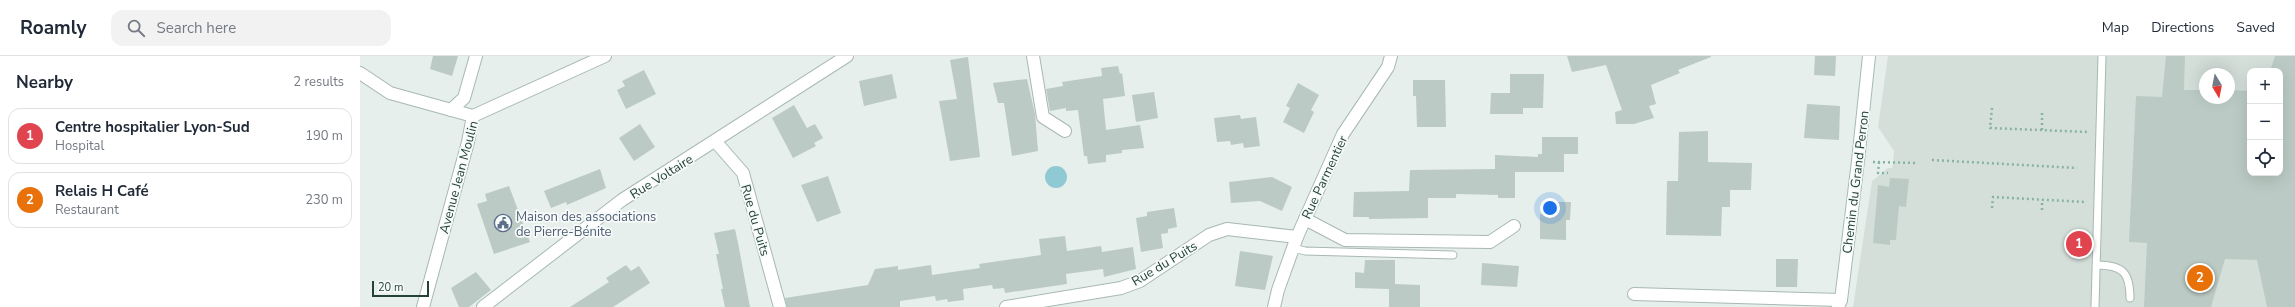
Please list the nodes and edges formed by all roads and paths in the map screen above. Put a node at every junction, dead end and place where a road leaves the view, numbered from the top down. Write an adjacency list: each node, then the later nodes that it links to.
1 (476, 56): 10 (street)
2 (605, 56): 12 (street, Avenue Jean Moulin)
3 (847, 56): 16 (street, Rue Voltaire)
4 (1033, 56): 14 (street)
5 (1391, 56): 25 (street, Rue Parmentier)
6 (1869, 56): 32 (street, Chemin du Grand Perron)
7 (2102, 56): 15 (lane)
8 (360, 73): 10 (street)
9 (1992, 108): 13 (path)
10 (451, 110): 12 (street)
11 (2042, 110): 13 (path)
12 (473, 116): 33 (street, Avenue Jean Moulin)
13 (2042, 130): 15 (path)
14 (1065, 131)
15 (2101, 133): 22 (lane)
16 (715, 141): 34 (street, Rue Voltaire); 35 (street, Rue du Puits)
17 (1932, 160): 19 (path)
18 (1917, 163): 20 (path)
19 (2077, 168)
20 (1888, 173)
21 (2042, 200): 22 (path); 23 (path); 24 (path)
22 (2099, 202): 29 (lane)
23 (1992, 208)
24 (2042, 210)
25 (1305, 219): 26 (street); 27 (street, Rue Parmentier)
26 (1514, 226)
27 (1295, 243): 28 (lane); 36 (street, Rue du Puits); 37 (street, Rue Parmentier)
28 (1453, 255)
29 (2097, 265): 31 (lane); 38 (lane)
30 (1634, 294): 32 (street)
31 (2130, 298)
32 (1839, 303)
33 (423, 307)
34 (483, 307)
35 (780, 307)
36 (1006, 307)
37 (1274, 307)
38 (2095, 307)

